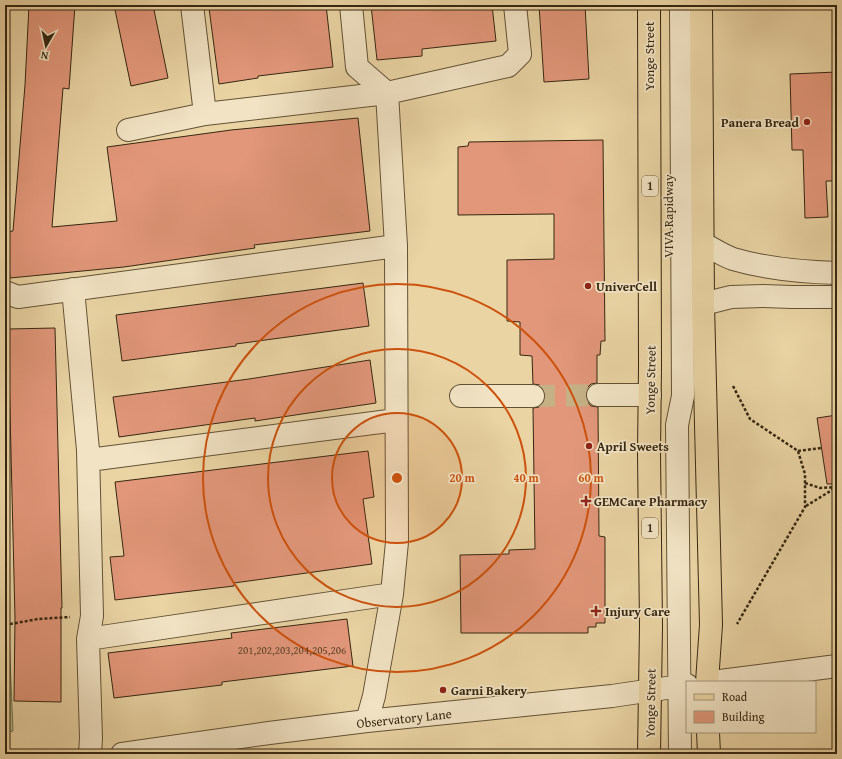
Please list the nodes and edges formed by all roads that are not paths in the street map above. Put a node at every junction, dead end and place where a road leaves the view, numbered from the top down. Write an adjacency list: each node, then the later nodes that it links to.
1 (192, 5): 9 (street)
2 (351, 5): 8 (street)
3 (515, 5): 8 (street)
4 (649, 5): 19 (main road, Yonge Street / 1)
5 (666, 5): 23 (street, VIVA Rapidway)
6 (681, 5): 23 (street, VIVA Rapidway)
7 (701, 5): 11 (main road)
8 (386, 93): 9 (street); 12 (street)
9 (205, 114): 10 (street)
10 (128, 130)
11 (702, 243): 13 (street); 17 (main road)
12 (396, 246): 14 (street); 22 (street)
13 (837, 273)
14 (73, 289): 15 (street); 24 (street)
15 (5, 292)
16 (837, 297): 17 (street)
17 (703, 304): 28 (main road)
18 (598, 395): 19 (street)
19 (650, 395): 31 (main road, Yonge Street / 1)
20 (461, 396): 21 (street)
21 (533, 396)
22 (396, 420): 24 (street); 25 (street)
23 (677, 425): 30 (street, VIVA Rapidway)
24 (89, 460): 26 (street)
25 (392, 594): 26 (street); 32 (street)
26 (88, 639): 34 (street)
27 (837, 666): 29 (street)
28 (707, 681)
29 (720, 681)
30 (683, 686): 31 (street, Observatory Lane); 37 (street, VIVA Rapidway)
31 (650, 691): 32 (street, Observatory Lane); 36 (main road, Yonge Street / 1)
32 (367, 721): 35 (street, Observatory Lane)
33 (708, 733): 38 (main road)
34 (90, 754)
35 (122, 754)
36 (649, 754)
37 (680, 754)
38 (709, 754)

